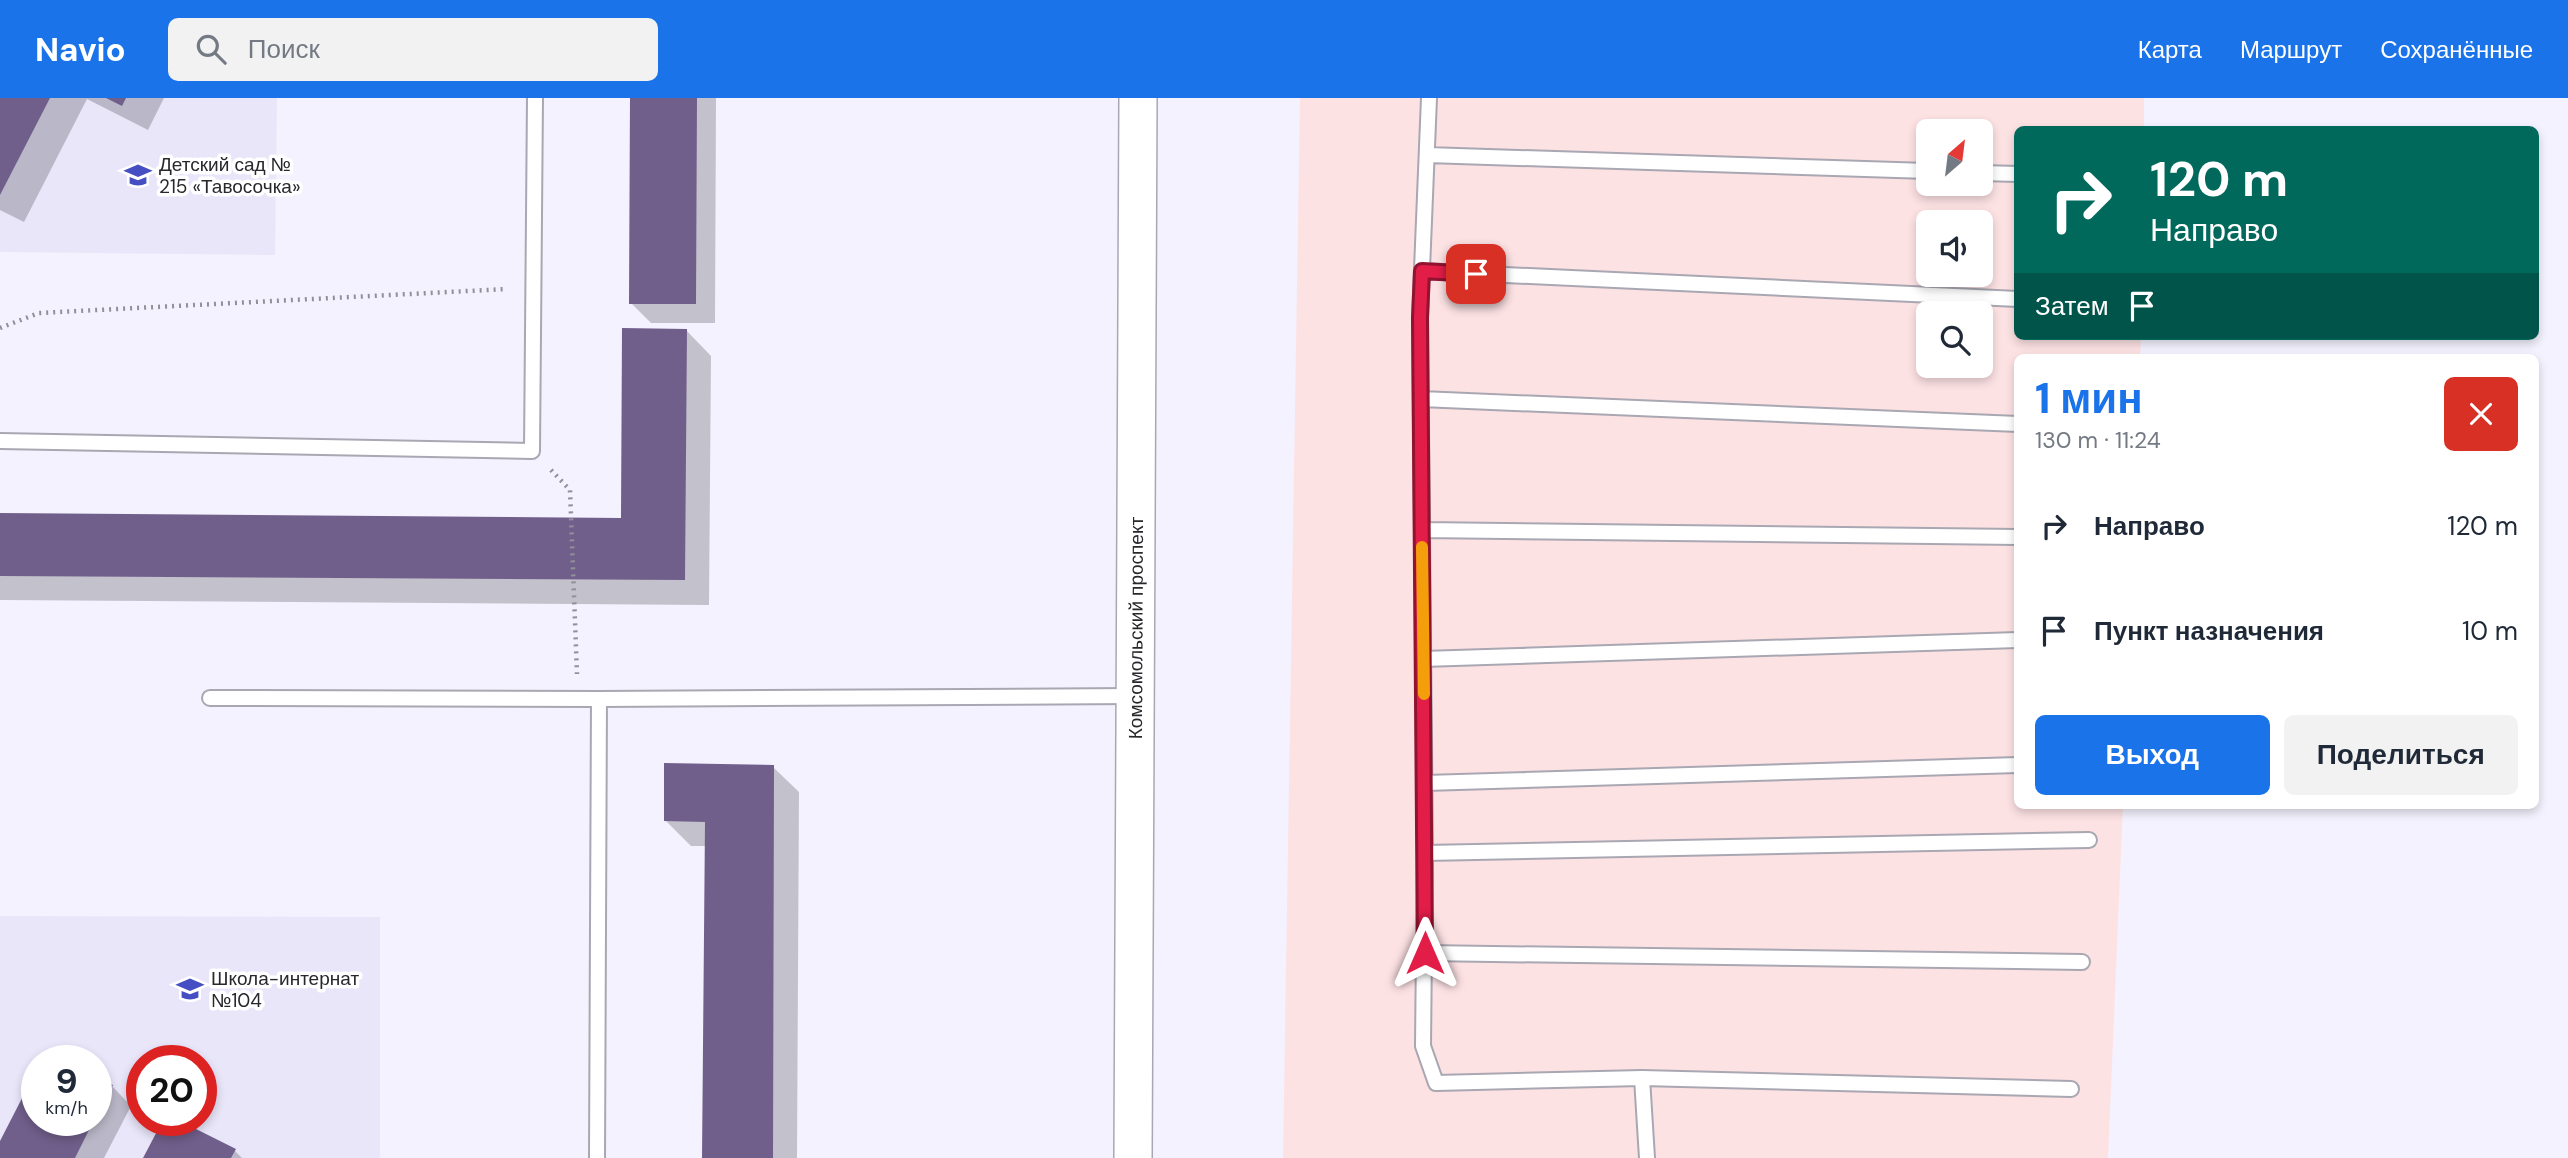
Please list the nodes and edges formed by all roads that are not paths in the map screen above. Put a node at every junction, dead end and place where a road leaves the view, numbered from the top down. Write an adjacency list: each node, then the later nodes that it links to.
1 (535, 98): 12 (lane)
2 (1138, 98): 17 (street, Комсомольский проспект)
3 (1429, 98): 4 (lane)
4 (1427, 155): 5 (lane); 8 (lane)
5 (1916, 171)
6 (1993, 173): 7 (lane)
7 (2014, 174)
8 (1422, 271): 9 (lane); 10 (lane)
9 (2014, 299)
10 (1421, 399): 11 (lane); 13 (lane)
11 (2014, 424)
12 (0, 441)
13 (1422, 530): 14 (lane); 16 (lane)
14 (2014, 537)
15 (2014, 640): 16 (lane)
16 (1423, 659): 21 (lane)
17 (1134, 696): 19 (lane); 29 (street, Комсомольский проспект)
18 (210, 698): 19 (lane)
19 (599, 699): 28 (lane)
20 (2014, 765): 21 (lane)
21 (1424, 783): 23 (lane)
22 (2089, 840): 23 (lane)
23 (1425, 853): 24 (lane)
24 (1425, 953): 25 (lane); 26 (lane)
25 (2082, 962)
26 (1642, 1078): 27 (lane); 30 (lane)
27 (2071, 1089)
28 (597, 1158)
29 (1133, 1158)
30 (1647, 1158)

